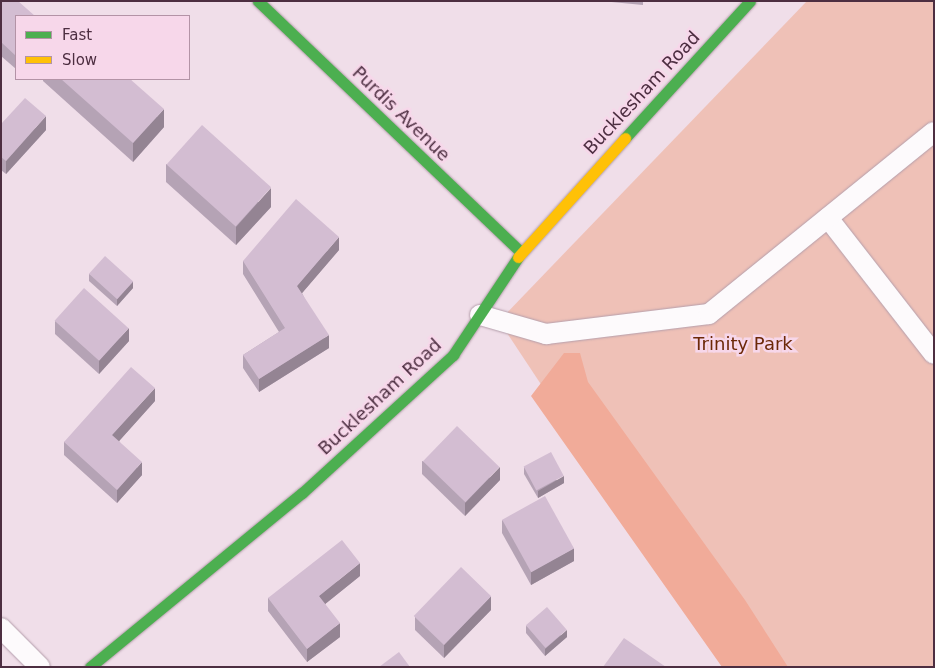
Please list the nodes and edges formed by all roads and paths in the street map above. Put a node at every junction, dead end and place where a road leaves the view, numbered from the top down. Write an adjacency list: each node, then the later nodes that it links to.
1 (258, 1): 5 (street, Purdis Avenue)
2 (750, 1): 5 (street, Bucklesham Road)
3 (934, 132): 4 (lane)
4 (828, 218): 6 (lane); 7 (lane)
5 (521, 252): 6 (street, Bucklesham Road)
6 (480, 315): 10 (street, Bucklesham Road)
7 (934, 354)
8 (1, 628): 9 (lane)
9 (40, 667)
10 (90, 667)

